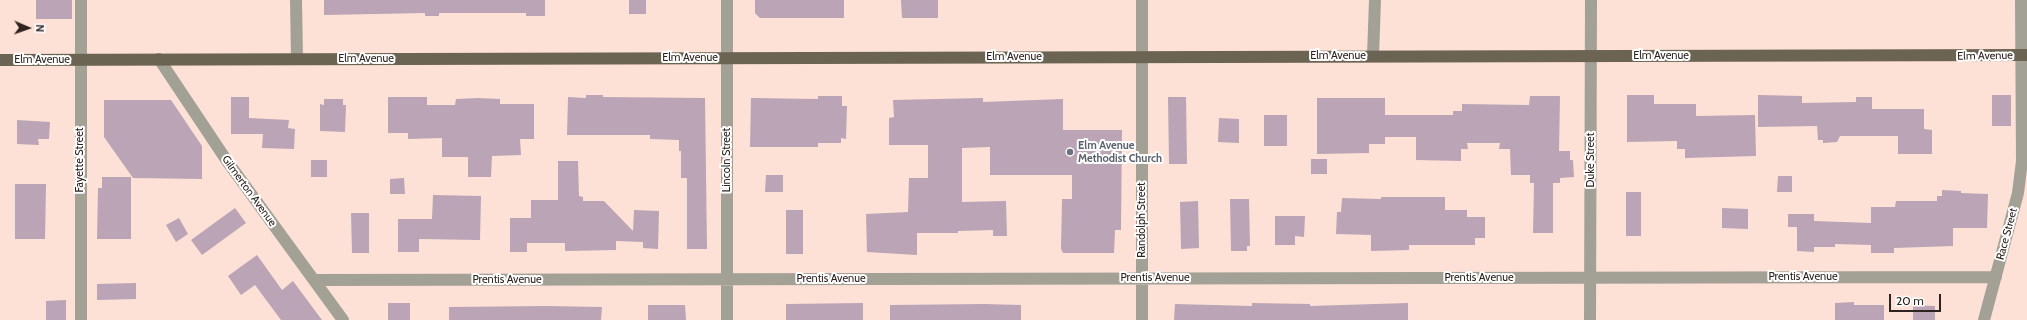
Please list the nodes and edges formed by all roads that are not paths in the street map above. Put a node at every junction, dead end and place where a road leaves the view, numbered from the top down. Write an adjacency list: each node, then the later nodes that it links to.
1 (81, 0): 15 (street, Fayette Street)
2 (296, 0): 13 (street)
3 (727, 0): 12 (street, Lincoln Street)
4 (1142, 0): 11 (street, Randolph Street)
5 (1375, 0): 9 (street)
6 (1591, 0): 10 (street, Duke Street)
7 (2021, 0): 8 (street, Race Street)
8 (2024, 55): 10 (main road, Elm Avenue); 17 (street, Race Street)
9 (1373, 56): 10 (main road, Elm Avenue); 11 (main road, Elm Avenue)
10 (1591, 56): 19 (street, Duke Street)
11 (1142, 57): 12 (main road, Elm Avenue); 18 (street, Randolph Street)
12 (727, 58): 13 (main road, Elm Avenue); 20 (street, Lincoln Street)
13 (297, 59): 16 (main road, Elm Avenue)
14 (0, 60): 15 (main road, Elm Avenue)
15 (80, 60): 16 (main road, Elm Avenue); 22 (street, Fayette Street)
16 (159, 60): 21 (street, Gilmerton Avenue)
17 (1996, 276): 19 (street, Prentis Avenue); 27 (street, Race Street)
18 (1142, 278): 19 (street, Prentis Avenue); 20 (street, Prentis Avenue); 25 (street, Randolph Street)
19 (1590, 278): 26 (street, Duke Street)
20 (727, 279): 21 (street, Prentis Avenue); 24 (street, Lincoln Street)
21 (314, 280): 23 (street, Gilmerton Avenue)
22 (81, 320)
23 (343, 320)
24 (727, 320)
25 (1142, 320)
26 (1590, 320)
27 (1984, 320)

